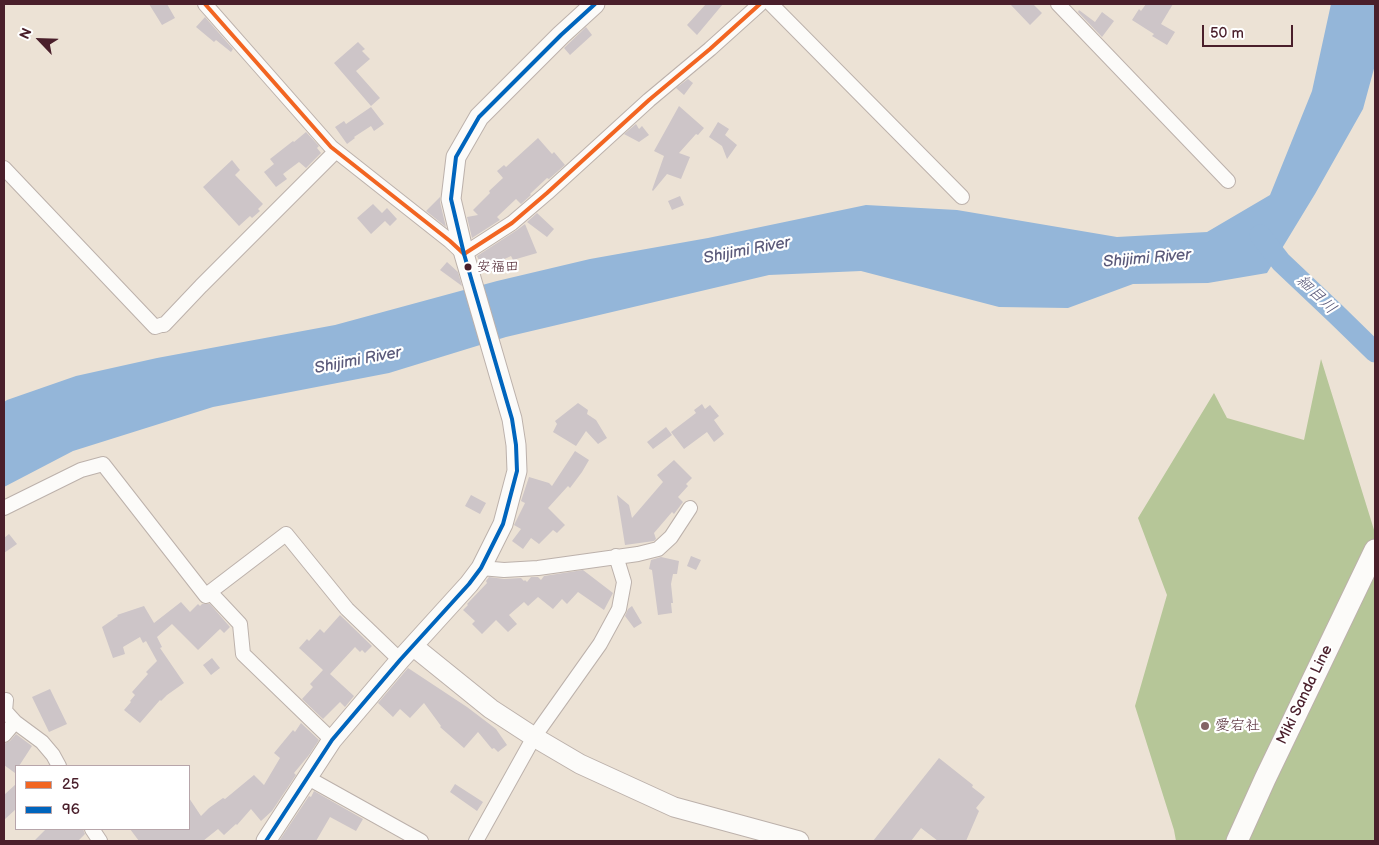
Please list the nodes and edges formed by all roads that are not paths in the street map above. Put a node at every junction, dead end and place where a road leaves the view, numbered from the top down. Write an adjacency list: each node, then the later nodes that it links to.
1 (205, 4): 6 (street)
2 (595, 4): 10 (street)
3 (760, 4): 10 (street)
4 (771, 4): 9 (street)
5 (1058, 4): 8 (street)
6 (336, 151): 7 (street); 10 (street)
7 (4, 168)
8 (1228, 181)
9 (962, 197)
10 (464, 254): 15 (street)
11 (4, 508): 16 (street)
12 (690, 508): 14 (street)
13 (1375, 550): 31 (main road, Miki Sanda Line)
14 (616, 556): 15 (street); 21 (street)
15 (480, 568): 17 (street)
16 (210, 592): 17 (street); 22 (street)
17 (407, 653): 21 (street); 22 (street)
18 (6, 700): 19 (street)
19 (15, 722): 20 (street); 23 (street)
20 (4, 735)
21 (534, 737): 29 (street); 30 (street)
22 (332, 740): 24 (street)
23 (58, 765)
24 (308, 778): 27 (street); 28 (street)
25 (93, 830): 26 (street)
26 (100, 841)
27 (266, 841)
28 (421, 841)
29 (476, 841)
30 (799, 841)
31 (1237, 841)

